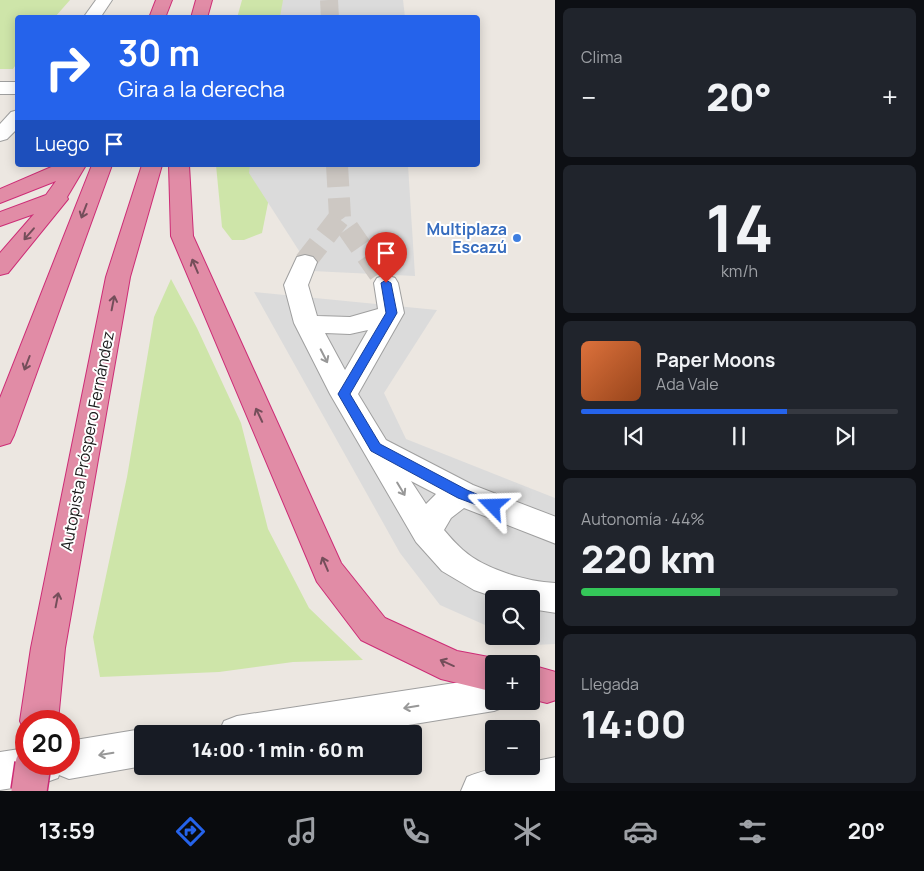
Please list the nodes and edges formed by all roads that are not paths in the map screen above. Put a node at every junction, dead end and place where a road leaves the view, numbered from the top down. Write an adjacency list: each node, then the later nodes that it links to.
1 (104, 0): 3 (street)
2 (204, 0): 4 (highway)
3 (93, 15)
4 (200, 15)
5 (0, 88): 6 (street)
6 (15, 88)
7 (15, 119): 8 (street)
8 (0, 135)
9 (70, 167): 14 (highway)
10 (74, 167): 15 (highway)
11 (101, 167): 23 (highway, one-way to 23)
12 (151, 167): 31 (highway, Autopista Próspero Fernández, one-way to 12)
13 (179, 167): 29 (highway, one-way to 13)
14 (0, 197)
15 (57, 199): 16 (highway); 18 (highway, one-way to 18)
16 (0, 219)
17 (305, 262): 21 (street)
18 (0, 268)
19 (386, 283): 20 (street)
20 (391, 313): 21 (street); 22 (street)
21 (307, 323): 22 (street, one-way to 22)
22 (344, 394): 24 (street)
23 (0, 434)
24 (376, 448): 25 (street); 27 (street, one-way to 27)
25 (462, 494): 26 (street); 27 (street)
26 (555, 531)
27 (428, 533): 28 (street)
28 (555, 598)
29 (485, 673)
30 (485, 695): 32 (street, one-way to 32)
31 (40, 710)
32 (295, 725)
33 (134, 749): 34 (street, one-way to 34)
34 (80, 758)
35 (15, 768): 36 (street)
36 (0, 770)
37 (31, 775): 39 (highway, bridge)
38 (555, 776): 40 (street)
39 (29, 791)
40 (481, 791)

